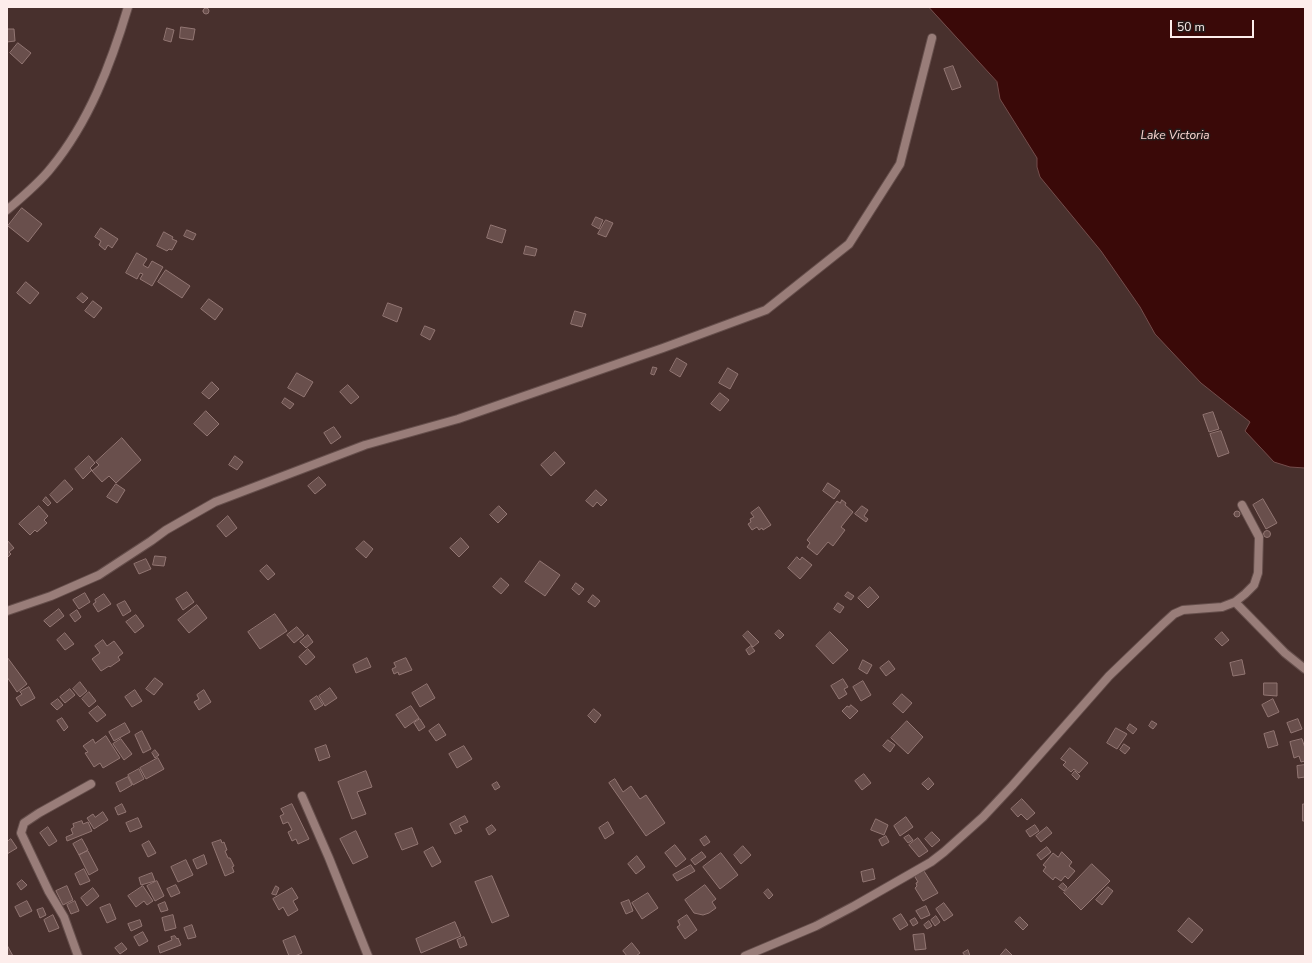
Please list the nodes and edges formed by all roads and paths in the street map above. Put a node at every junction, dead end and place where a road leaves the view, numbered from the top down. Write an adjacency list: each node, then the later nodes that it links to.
1 (128, 7): 3 (street)
2 (932, 38): 6 (street)
3 (7, 210)
4 (1242, 505): 5 (street)
5 (1235, 602): 7 (street); 12 (street)
6 (7, 612)
7 (1305, 669)
8 (91, 784): 10 (street)
9 (302, 796): 11 (street)
10 (78, 956)
11 (368, 956)
12 (745, 956)

